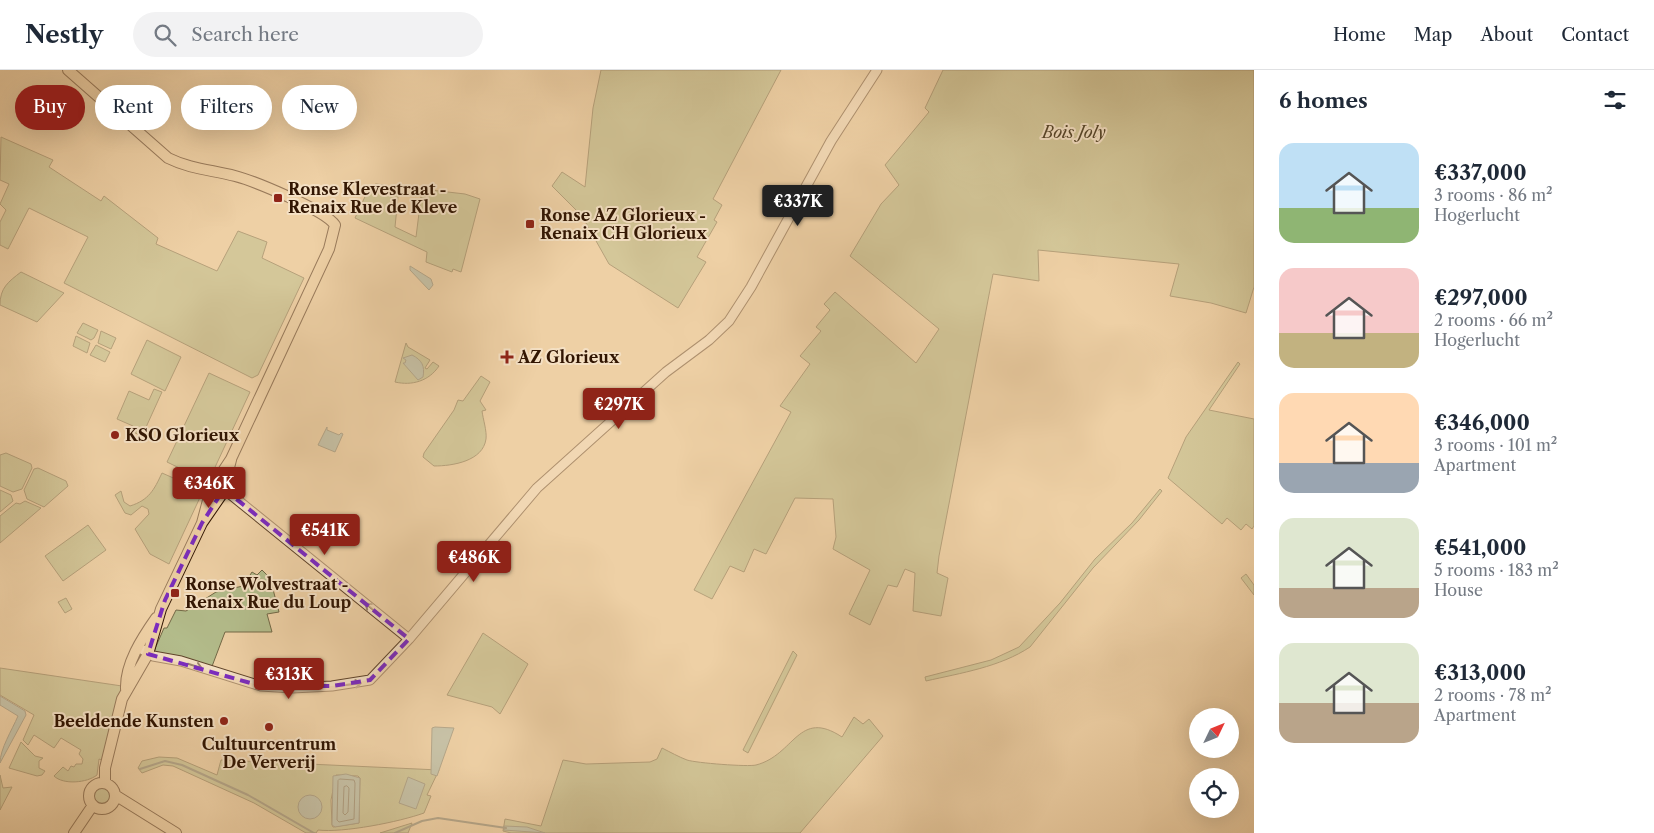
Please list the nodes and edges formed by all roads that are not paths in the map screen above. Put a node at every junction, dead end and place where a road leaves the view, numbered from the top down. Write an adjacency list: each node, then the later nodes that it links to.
1 (68, 70): 3 (main road)
2 (877, 70): 8 (street)
3 (231, 459): 4 (main road); 5 (main road)
4 (211, 489): 5 (street); 5 (street); 6 (main road)
5 (222, 493): 6 (main road); 8 (street, one-way to 5)
6 (202, 523): 7 (main road)
7 (161, 609): 9 (main road); 10 (main road)
8 (410, 639): 10 (street, one-way to 8)
9 (138, 647): 10 (street); 11 (main road)
10 (148, 654): 11 (main road)
11 (126, 690): 12 (main road)
12 (105, 783): 13 (main road); 14 (main road)
13 (115, 795): 14 (main road); 16 (main road)
14 (93, 805): 15 (main road)
15 (74, 833)
16 (176, 833)

